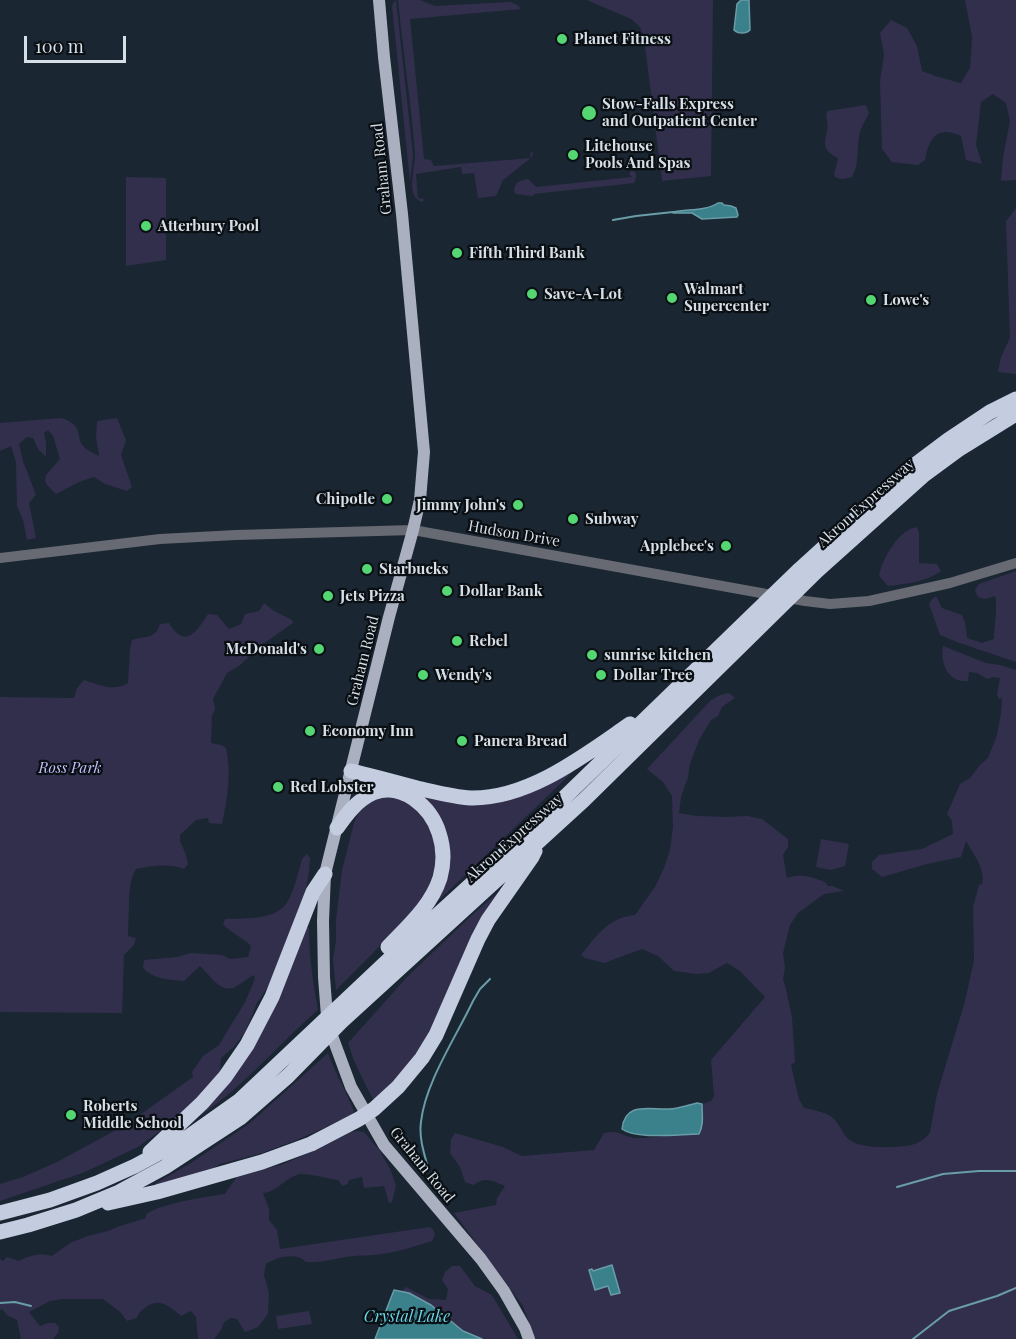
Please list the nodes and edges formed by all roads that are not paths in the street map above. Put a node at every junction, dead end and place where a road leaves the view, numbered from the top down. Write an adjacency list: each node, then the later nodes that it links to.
1 (380, 0): 4 (main road, Graham Road)
2 (1016, 399): 7 (highway, Akron Expressway)
3 (1016, 414): 10 (highway, Akron Expressway)
4 (413, 530): 5 (street, Hudson Drive); 6 (street, Hudson Drive); 8 (main road, Graham Road)
5 (0, 558)
6 (1016, 563)
7 (669, 696): 8 (highway); 12 (highway, Akron Expressway)
8 (351, 771): 9 (main road, Graham Road)
9 (337, 828): 11 (main road, Graham Road); 12 (highway)
10 (540, 840): 13 (highway); 15 (highway, Akron Expressway)
11 (325, 874): 13 (main road, Graham Road); 14 (highway)
12 (330, 1014): 14 (highway, Akron Expressway)
13 (365, 1115): 15 (highway); 18 (main road, Graham Road)
14 (97, 1183): 16 (highway, Akron Expressway)
15 (76, 1210): 17 (highway, Akron Expressway)
16 (0, 1213)
17 (0, 1232)
18 (529, 1339)

